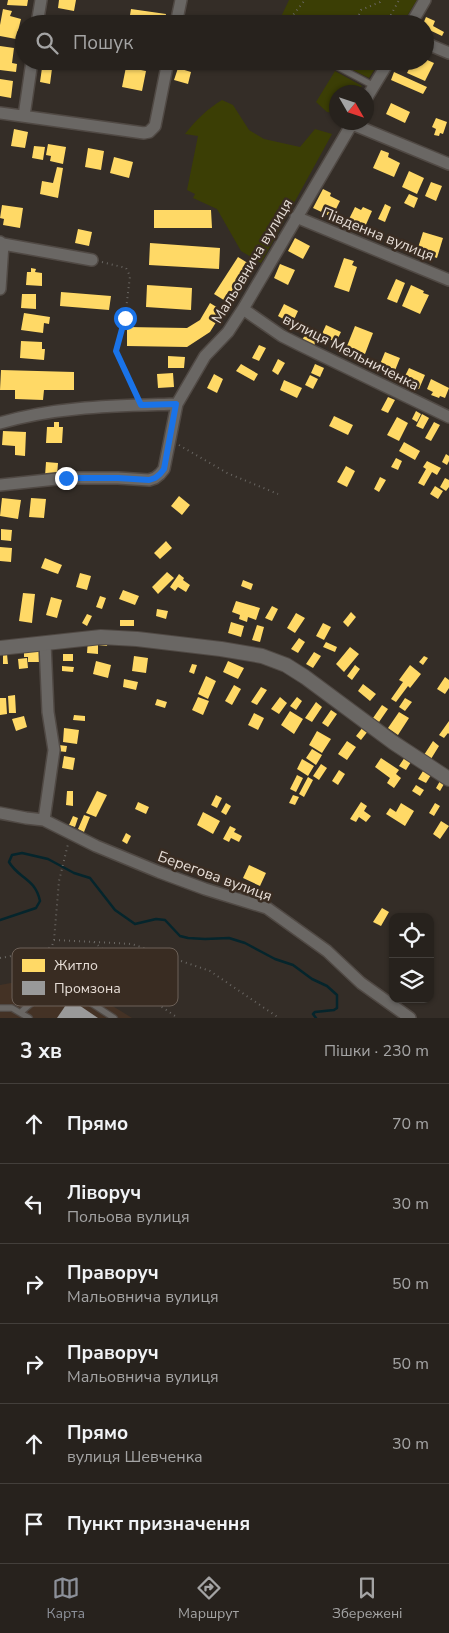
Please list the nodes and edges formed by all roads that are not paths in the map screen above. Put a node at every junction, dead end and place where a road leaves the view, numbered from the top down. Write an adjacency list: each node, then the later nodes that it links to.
1 (40, 0): 4 (street)
2 (181, 0): 5 (street)
3 (425, 0): 6 (street)
4 (38, 15)
5 (178, 15)
6 (416, 15)
7 (434, 47): 8 (street)
8 (449, 53)
9 (31, 70): 16 (street)
10 (166, 70): 16 (street)
11 (344, 70): 13 (lane)
12 (384, 70): 14 (street)
13 (372, 85)
14 (374, 86)
15 (0, 112): 16 (street)
16 (24, 116)
17 (348, 130): 20 (street, Мальовнича вулиця)
18 (367, 130): 19 (street)
19 (449, 164)
20 (296, 217): 23 (street, Південна вулиця); 25 (street, Мальовнича вулиця)
21 (2, 243): 22 (street); 24 (street)
22 (92, 260)
23 (449, 280)
24 (0, 289)
25 (243, 309): 26 (street, Мальовнича вулиця); 27 (street, вулиця Мельниченка)
26 (176, 404): 28 (street); 29 (street, Мальовнича вулиця)
27 (449, 417)
28 (0, 423)
29 (0, 485)
30 (45, 642): 31 (street); 32 (street); 34 (street)
31 (0, 648)
32 (449, 779)
33 (0, 813): 34 (street, Берегова вулиця)
34 (44, 820): 41 (street, Берегова вулиця)
35 (28, 1006): 38 (lane)
36 (96, 1006): 40 (lane)
37 (0, 1008): 38 (lane)
38 (21, 1012): 39 (lane)
39 (29, 1018)
40 (114, 1018)
41 (410, 1018)

